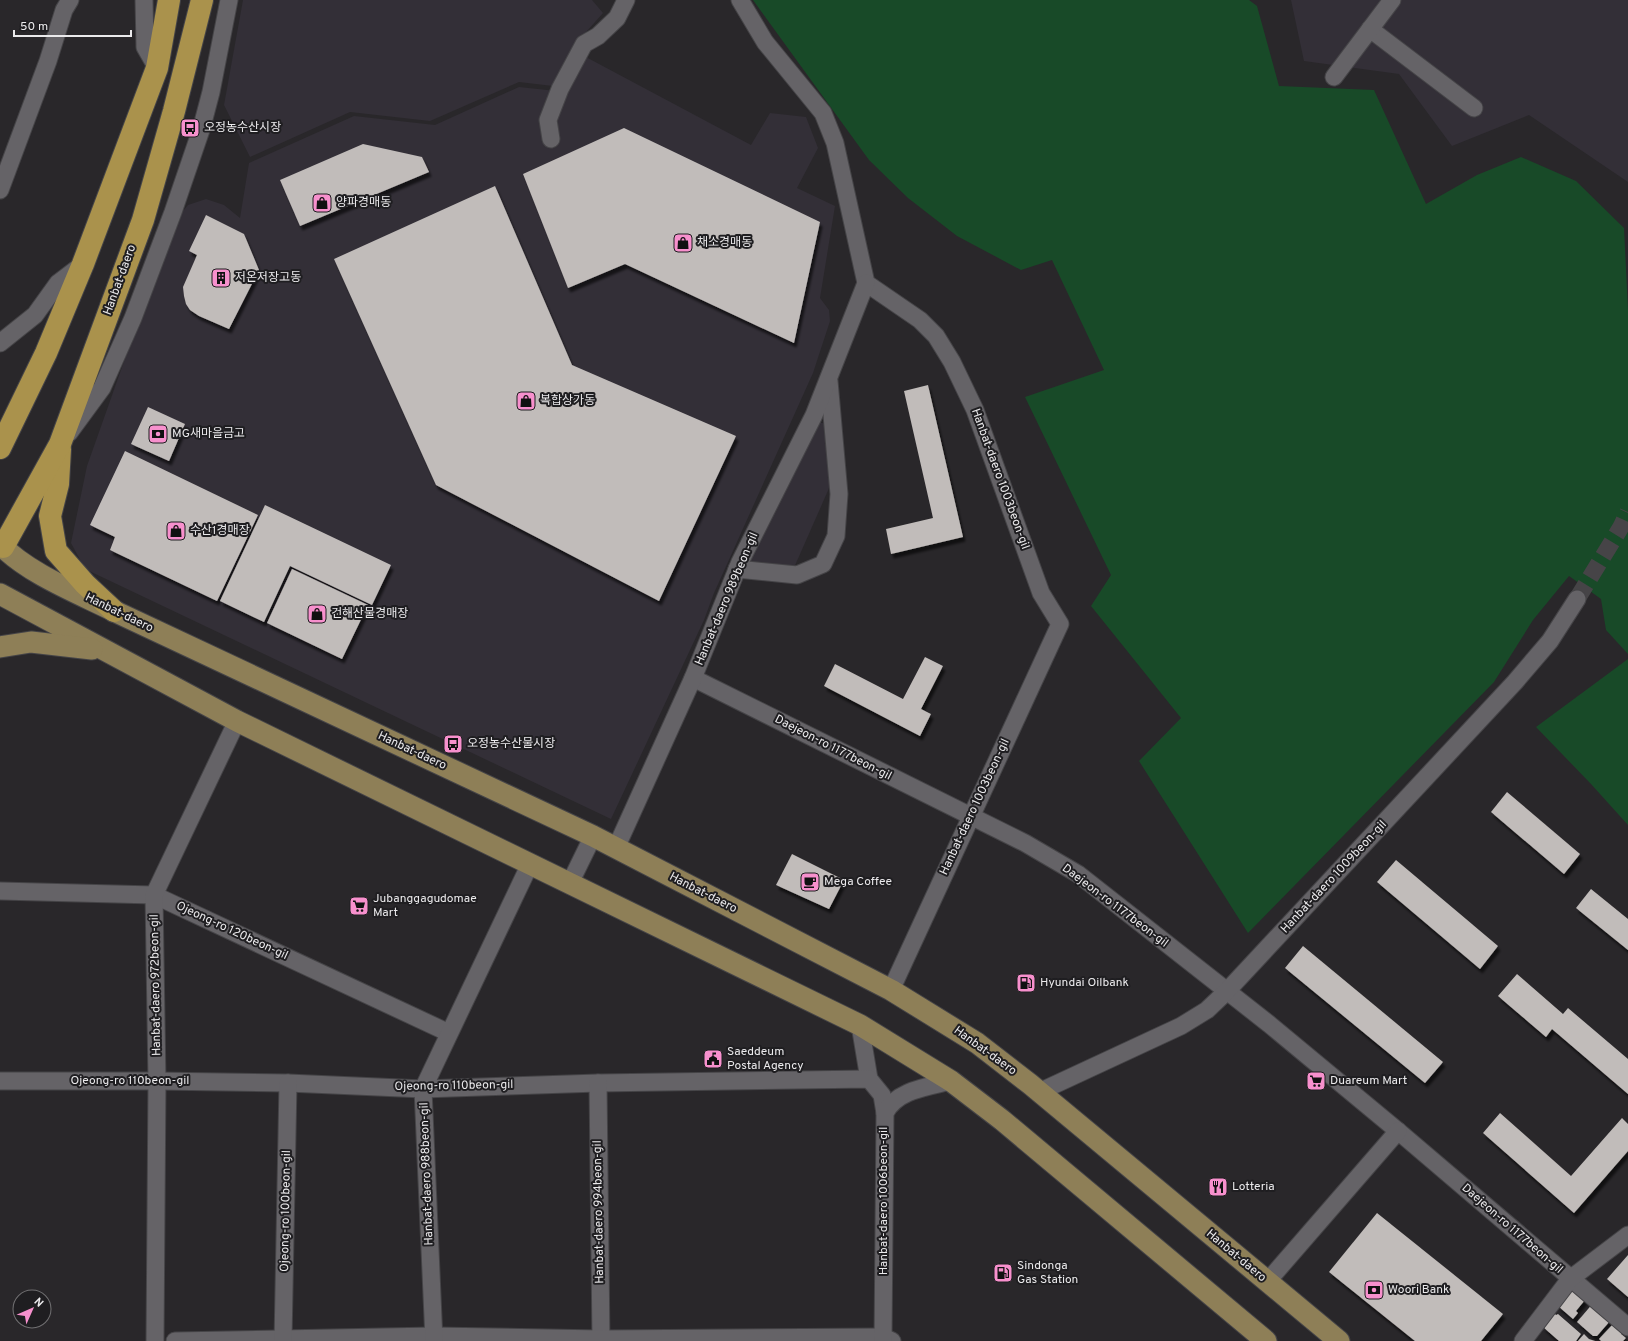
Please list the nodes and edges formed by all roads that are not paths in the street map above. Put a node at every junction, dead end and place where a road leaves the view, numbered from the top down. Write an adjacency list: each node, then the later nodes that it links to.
1 (70, 0): 14 (street)
2 (144, 0): 10 (street)
3 (169, 0): 10 (highway)
4 (202, 0): 19 (highway, Hanbat-daero)
5 (228, 0): 19 (street)
6 (626, 0): 13 (street)
7 (740, 0): 16 (street)
8 (1392, 0): 9 (street)
9 (1370, 29): 11 (street); 12 (street)
10 (157, 68): 15 (highway)
11 (1334, 77)
12 (1474, 108)
13 (551, 139)
14 (0, 190)
15 (83, 264): 17 (street); 20 (highway)
16 (866, 283): 18 (street, Hanbat-daero 989beon-gil); 30 (street, Hanbat-daero 1003beon-gil)
17 (0, 343)
18 (829, 379): 22 (street, Hanbat-daero 989beon-gil); 22 (street)
19 (60, 444): 21 (highway, Hanbat-daero); 25 (highway)
20 (0, 448)
21 (1, 548): 25 (main road, Hanbat-daero)
22 (737, 569): 28 (street, Hanbat-daero 989beon-gil)
23 (0, 594): 27 (main road)
24 (1576, 599): 38 (street, Hanbat-daero 1009beon-gil)
25 (114, 611): 31 (main road, Hanbat-daero)
26 (0, 647): 27 (main road)
27 (102, 649): 29 (main road)
28 (693, 678): 30 (street, Daejeon-ro 1177beon-gil); 32 (street, Hanbat-daero 989beon-gil)
29 (237, 721): 33 (main road); 36 (street, Hanbat-daero 972beon-gil)
30 (970, 816): 37 (street, Hanbat-daero 1003beon-gil); 38 (street, Daejeon-ro 1177beon-gil)
31 (593, 836): 32 (main road, Hanbat-daero); 34 (street)
32 (616, 848): 37 (main road, Hanbat-daero)
33 (530, 864): 34 (main road); 40 (street, Hanbat-daero 988beon-gil)
34 (570, 883): 39 (main road)
35 (0, 891): 36 (street, Ojeong-ro 120beon-gil)
36 (154, 895): 40 (street, Ojeong-ro 120beon-gil); 43 (street, Hanbat-daero 972beon-gil)
37 (891, 990): 48 (main road, Hanbat-daero)
38 (1227, 991): 48 (street, Hanbat-daero 1009beon-gil); 50 (street, Daejeon-ro 1177beon-gil)
39 (860, 1025): 41 (street); 44 (main road)
40 (449, 1033): 47 (street, Hanbat-daero 988beon-gil)
41 (870, 1079): 46 (street, Ojeong-ro 110beon-gil); 49 (street)
42 (0, 1081): 43 (street, Ojeong-ro 110beon-gil)
43 (157, 1081): 45 (street, Ojeong-ro 110beon-gil); 60 (street, Hanbat-daero 972beon-gil)
44 (951, 1081): 49 (street, Hanbat-daero 1006beon-gil); 56 (main road)
45 (288, 1083): 47 (street, Ojeong-ro 110beon-gil); 57 (street, Ojeong-ro 100beon-gil)
46 (598, 1083): 47 (street, Ojeong-ro 110beon-gil); 58 (street, Hanbat-daero 994beon-gil)
47 (424, 1089): 55 (street, Hanbat-daero 988beon-gil)
48 (1039, 1092): 53 (main road, Hanbat-daero)
49 (885, 1113): 59 (street, Hanbat-daero 1006beon-gil)
50 (1398, 1130): 52 (street, Daejeon-ro 1177beon-gil); 53 (street)
51 (1628, 1236): 52 (street)
52 (1570, 1279): 54 (street, Daejeon-ro 1177beon-gil); 63 (street)
53 (1267, 1282): 62 (main road, Hanbat-daero)
54 (1628, 1327)
55 (434, 1338): 57 (street); 58 (street)
56 (1255, 1338)
57 (283, 1340): 61 (street)
58 (601, 1340): 59 (street)
59 (886, 1340)
60 (155, 1341)
61 (175, 1341)
62 (1339, 1341)
63 (1523, 1341)

